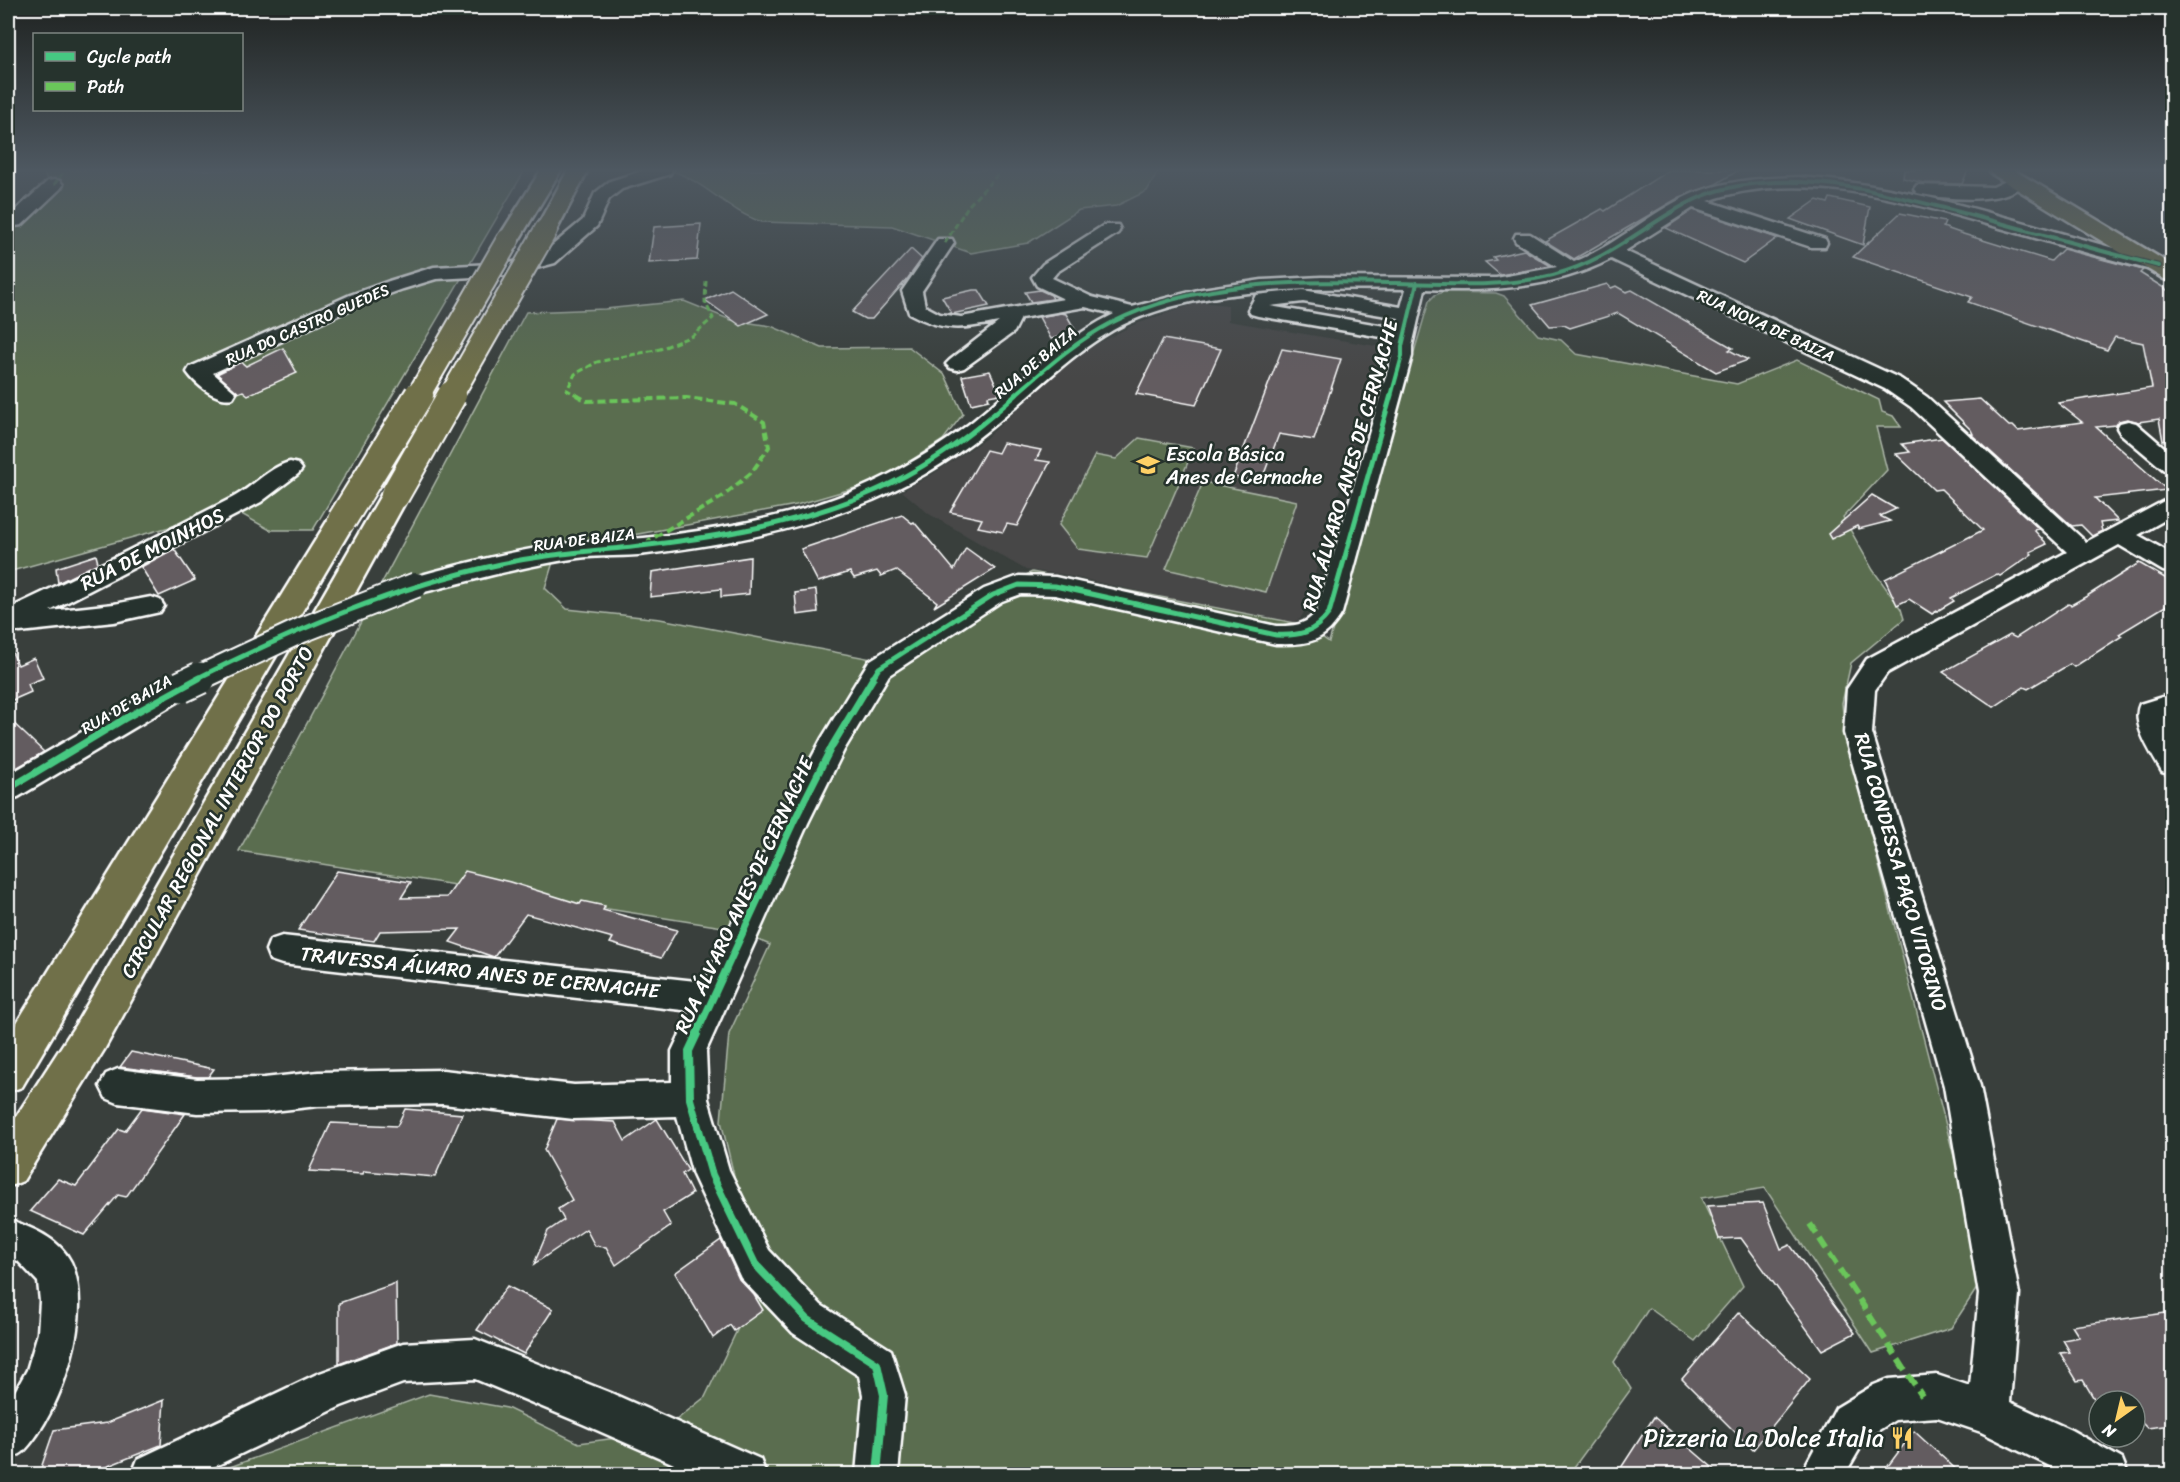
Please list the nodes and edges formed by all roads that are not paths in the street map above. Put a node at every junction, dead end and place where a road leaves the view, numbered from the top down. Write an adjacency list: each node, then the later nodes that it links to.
1 (509, 239): 39 (main road, CIRCULAR REGIONAL INTERIOR DO PORTO, bridge)
2 (541, 239): 42 (main road, CIRCULAR REGIONAL INTERIOR DO PORTO, bridge)
3 (573, 239): 23 (street, RUA DO CASTRO GUEDES)
4 (1095, 239): 18 (street)
5 (1525, 239): 15 (street)
6 (1630, 239): 14 (street, RUA DE BAIZA)
7 (1806, 239): 13 (street)
8 (2065, 239): 11 (street, RUA DE BAIZA)
9 (2090, 239): 11 (street)
10 (2114, 239): 16 (main road)
11 (2071, 241): 16 (street, RUA DE BAIZA)
12 (945, 243): 20 (street)
13 (1818, 243)
14 (1611, 252): 15 (street, RUA DE BAIZA); 29 (street, RUA NOVA DE BAIZA)
15 (1574, 269): 17 (street, RUA DE BAIZA)
16 (2166, 270)
17 (1417, 283): 19 (street, RUA DE BAIZA); 21 (street, RUA ÁLVARO ANES DE CERNACHE)
18 (1085, 301): 19 (street); 20 (street)
19 (1132, 313): 36 (street, RUA DE BAIZA, bridge)
20 (1013, 314): 22 (street)
21 (1407, 324): 21 (street); 38 (street, RUA ÁLVARO ANES DE CERNACHE)
22 (957, 364)
23 (225, 393)
24 (2128, 428): 25 (street)
25 (2172, 465)
26 (290, 469): 32 (street, RUA DE MOINHOS)
27 (2172, 506): 28 (street, RUA CONDESSA PAÇO VITORINO)
28 (2118, 534): 29 (street, RUA CONDESSA PAÇO VITORINO); 30 (street)
29 (2083, 553): 44 (street, RUA CONDESSA PAÇO VITORINO)
30 (2172, 565)
31 (151, 606): 33 (street, RUA DE MOINHOS)
32 (8, 620)
33 (8, 624)
34 (2172, 704): 35 (street)
35 (2172, 764)
36 (8, 789)
37 (282, 950): 38 (street, TRAVESSA ÁLVARO ANES DE CERNACHE)
38 (714, 998): 41 (street, RUA ÁLVARO ANES DE CERNACHE)
39 (8, 1073)
40 (118, 1086): 41 (street)
41 (690, 1099): 48 (street, RUA ÁLVARO ANES DE CERNACHE)
42 (8, 1166)
43 (8, 1238): 45 (street)
44 (1988, 1413): 49 (street); 50 (street)
45 (8, 1438)
46 (153, 1474): 47 (street)
47 (745, 1474)
48 (878, 1474)
49 (1822, 1474)
50 (2107, 1474)

